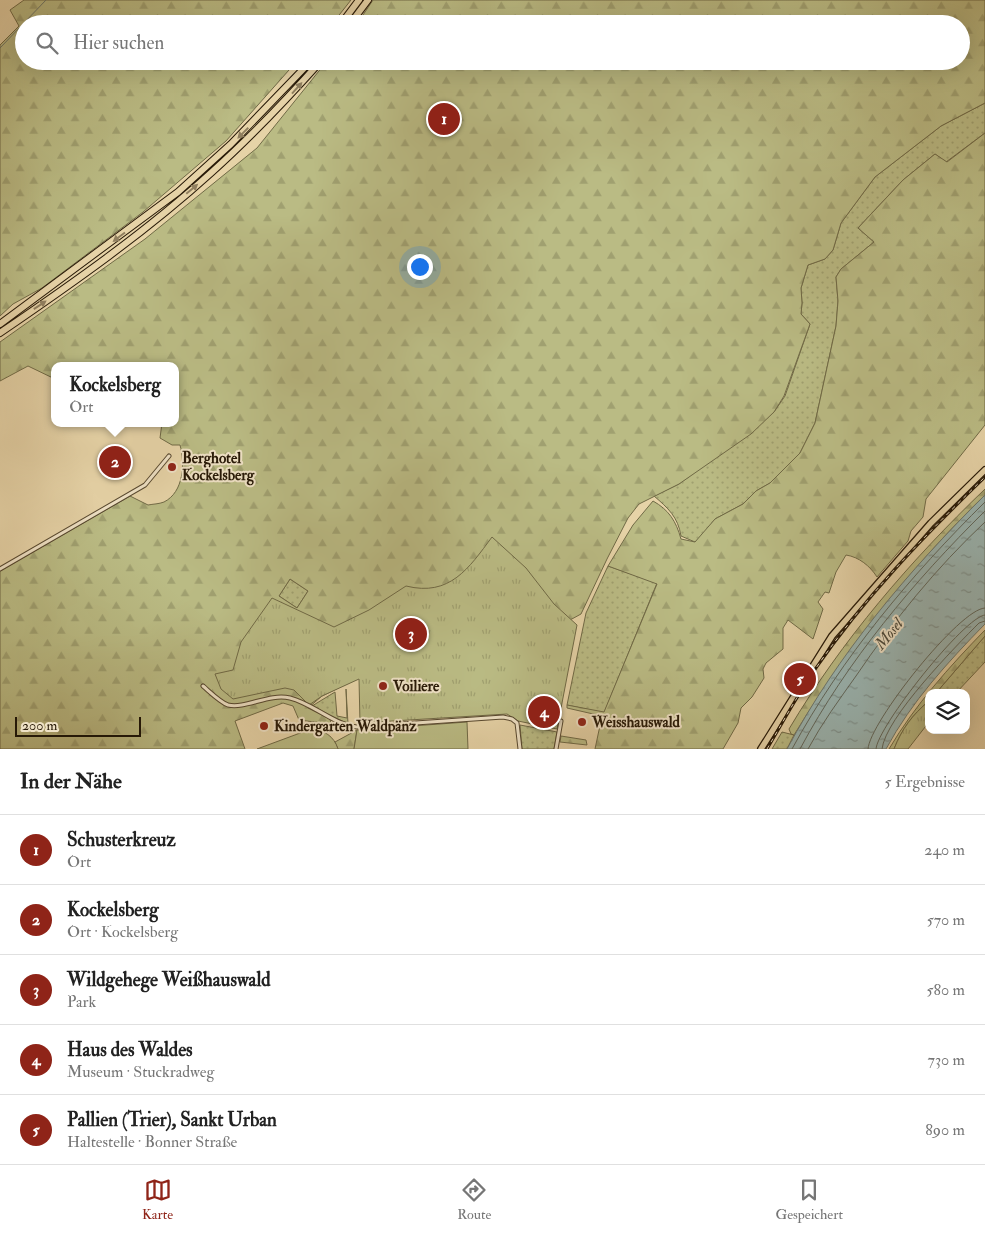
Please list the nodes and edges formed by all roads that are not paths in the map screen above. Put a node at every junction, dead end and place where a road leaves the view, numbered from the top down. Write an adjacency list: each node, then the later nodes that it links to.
1 (359, 0): 3 (highway)
2 (368, 0): 4 (highway)
3 (348, 15)
4 (357, 15)
5 (302, 70): 7 (highway, one-way to 7)
6 (313, 70): 8 (highway, one-way to 6)
7 (0, 324)
8 (0, 333)
9 (169, 456): 11 (street)
10 (985, 470): 16 (main road)
11 (0, 569)
12 (203, 686): 14 (street)
13 (561, 721): 15 (street)
14 (520, 749)
15 (556, 749)
16 (761, 749)

